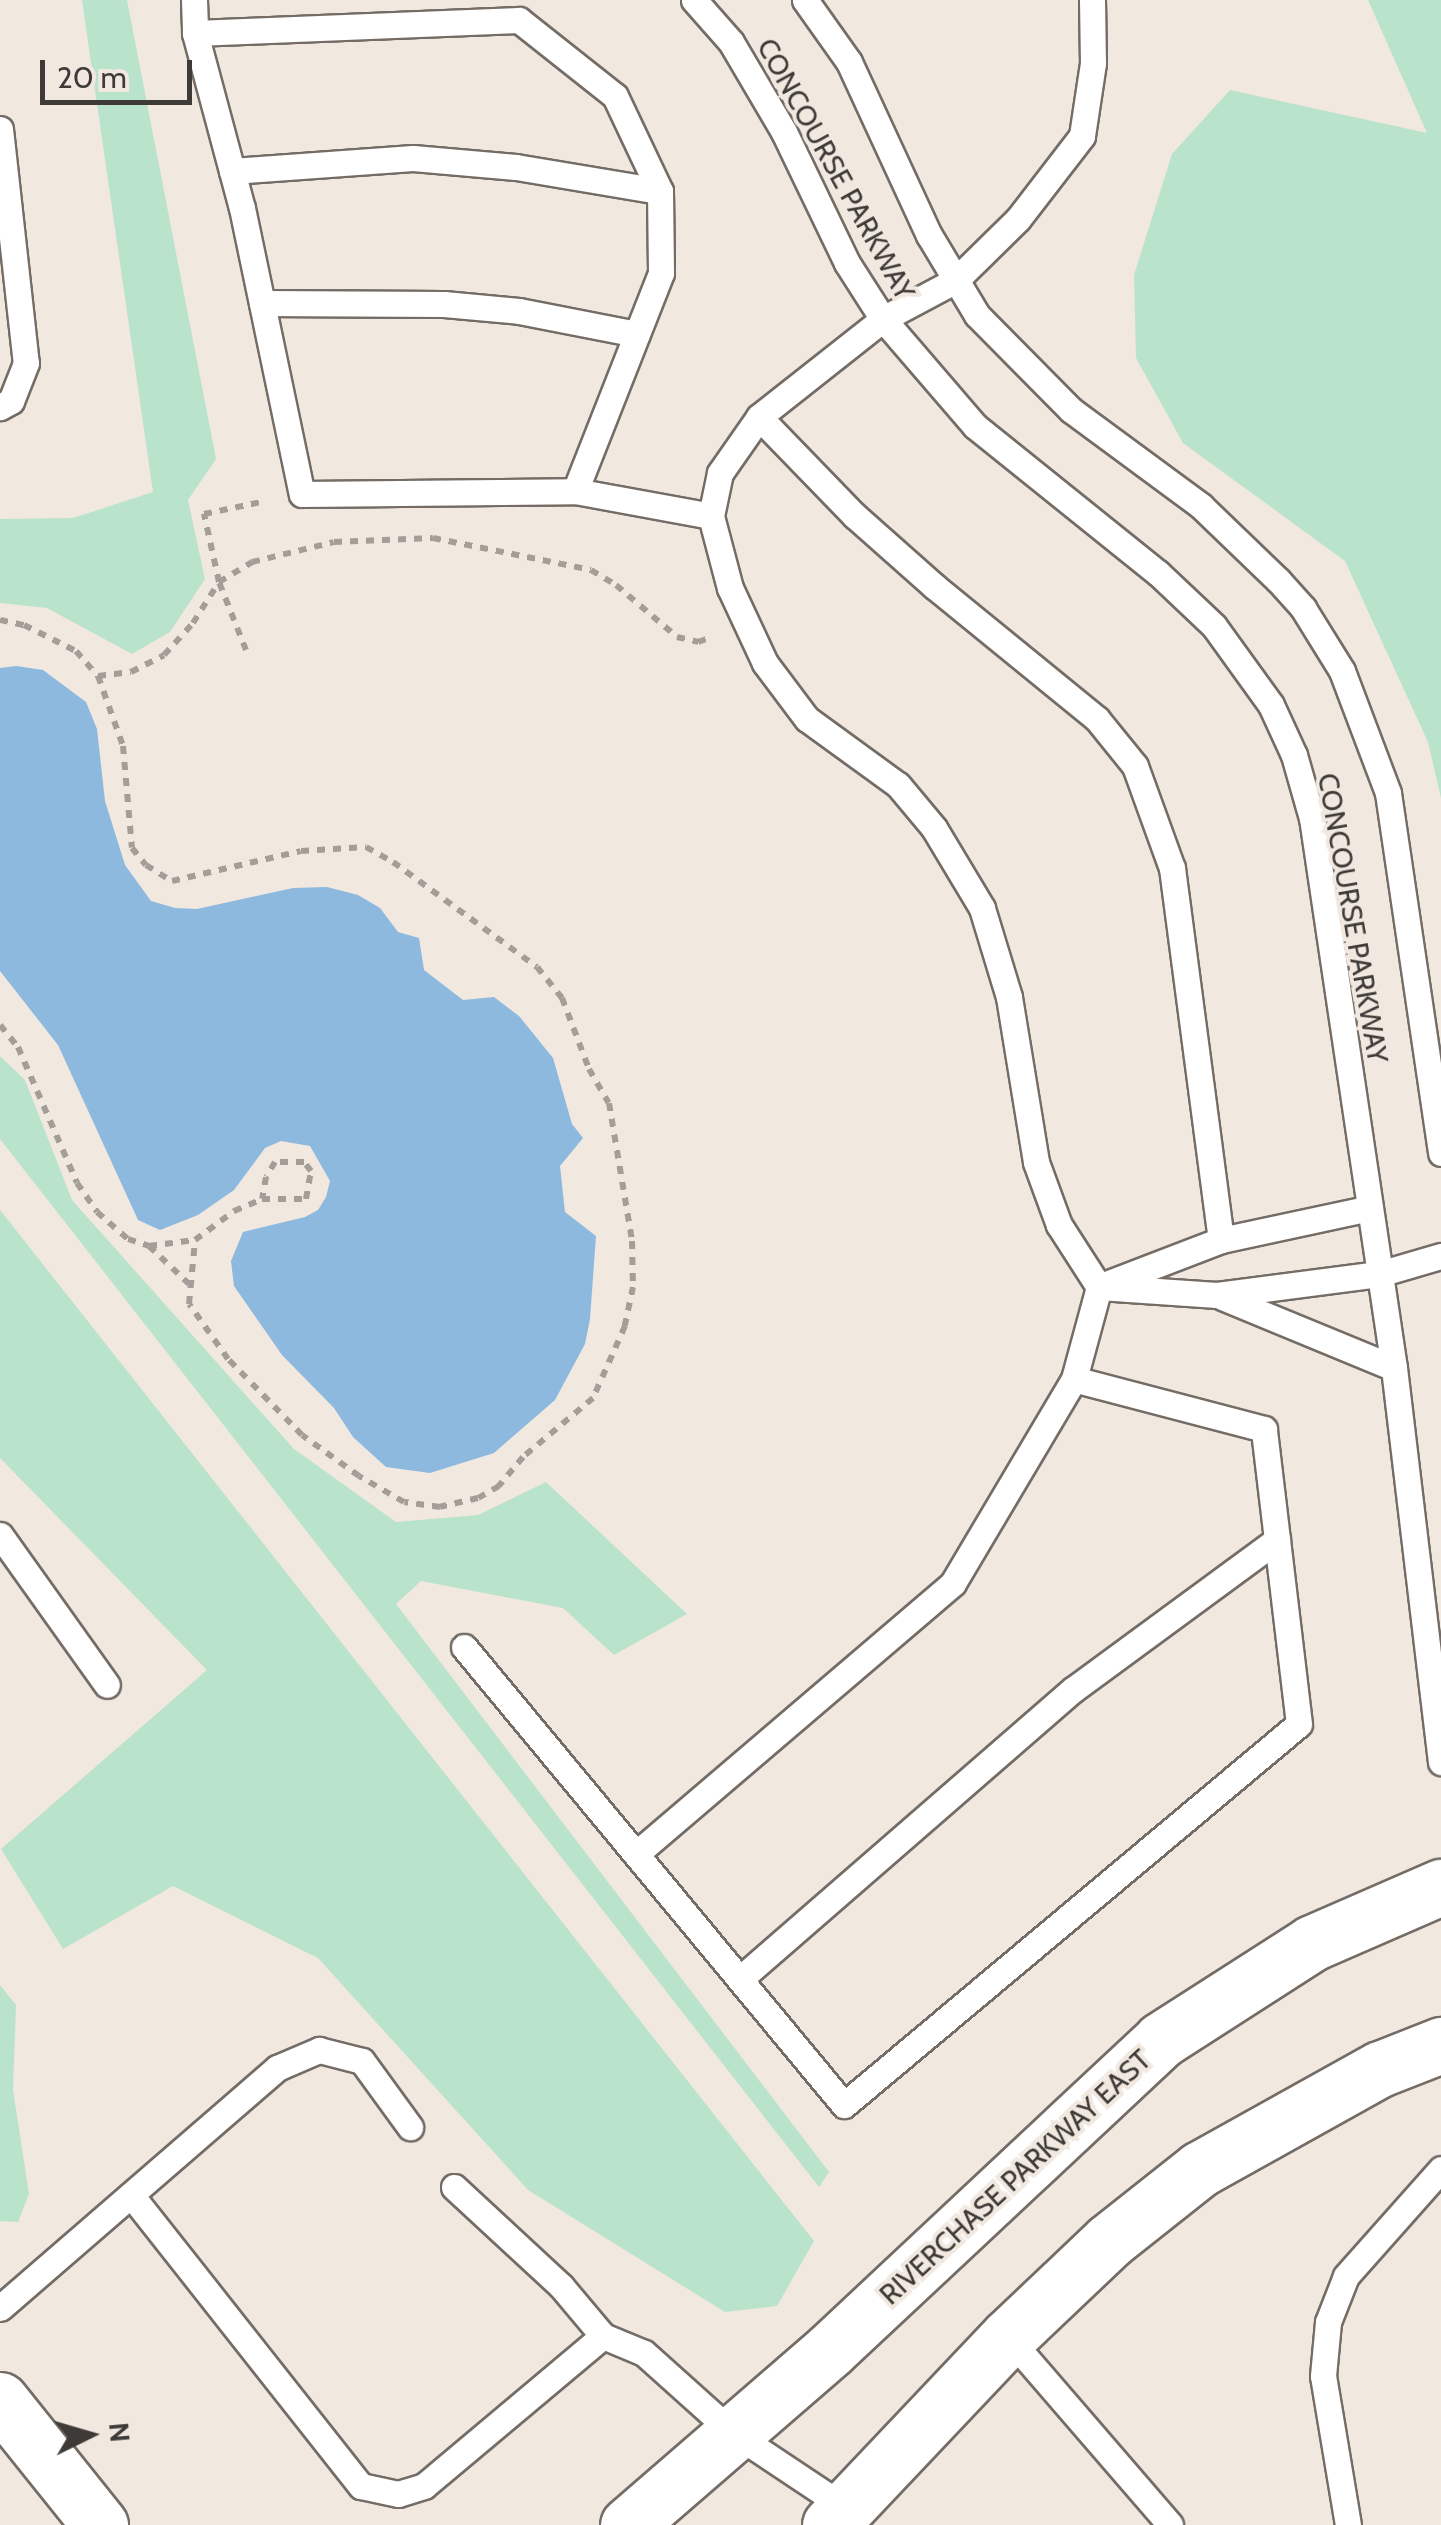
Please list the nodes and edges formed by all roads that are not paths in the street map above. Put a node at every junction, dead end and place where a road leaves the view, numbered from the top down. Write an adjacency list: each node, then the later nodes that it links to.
1 (194, 0): 5 (lane)
2 (694, 0): 11 (lane, CONCOURSE PARKWAY)
3 (806, 0): 9 (lane, CONCOURSE PARKWAY)
4 (1092, 0): 9 (lane)
5 (195, 33): 7 (lane); 8 (lane)
6 (0, 129): 13 (lane)
7 (232, 171): 8 (lane); 10 (lane)
8 (660, 191): 12 (lane)
9 (956, 280): 11 (lane); 17 (lane, CONCOURSE PARKWAY)
10 (262, 303): 12 (lane); 15 (lane)
11 (883, 318): 14 (lane); 18 (lane, CONCOURSE PARKWAY)
12 (637, 334): 15 (lane)
13 (0, 407)
14 (759, 417): 16 (lane); 19 (lane)
15 (575, 490): 16 (lane)
16 (711, 516): 22 (lane)
17 (1441, 1153)
18 (1370, 1208): 19 (lane); 21 (lane, CONCOURSE PARKWAY)
19 (1221, 1240): 22 (lane)
20 (1441, 1256): 21 (lane)
21 (1379, 1274): 23 (lane); 24 (lane, CONCOURSE PARKWAY)
22 (1099, 1286): 23 (lane); 25 (lane)
23 (1217, 1295): 24 (lane)
24 (1394, 1368): 30 (lane, CONCOURSE PARKWAY)
25 (1074, 1379): 27 (lane); 31 (lane)
26 (0, 1535): 29 (lane)
27 (1278, 1540): 33 (lane); 33 (lane)
28 (464, 1648): 31 (lane)
29 (107, 1685)
30 (1441, 1762)
31 (636, 1854): 33 (lane)
32 (1441, 1887): 43 (street, RIVERCHASE PARKWAY EAST)
33 (740, 1979)
34 (1441, 2045): 41 (street)
35 (410, 2127): 38 (lane)
36 (1441, 2168): 48 (lane)
37 (454, 2187): 40 (lane)
38 (131, 2195): 39 (lane); 40 (lane)
39 (0, 2308)
40 (603, 2336): 43 (lane)
41 (1008, 2337): 44 (street); 47 (lane)
42 (0, 2400): 45 (street)
43 (732, 2432): 44 (lane); 46 (street, RIVERCHASE PARKWAY EAST)
44 (845, 2519)
45 (100, 2525)
46 (628, 2525)
47 (1170, 2525)
48 (1348, 2525)

